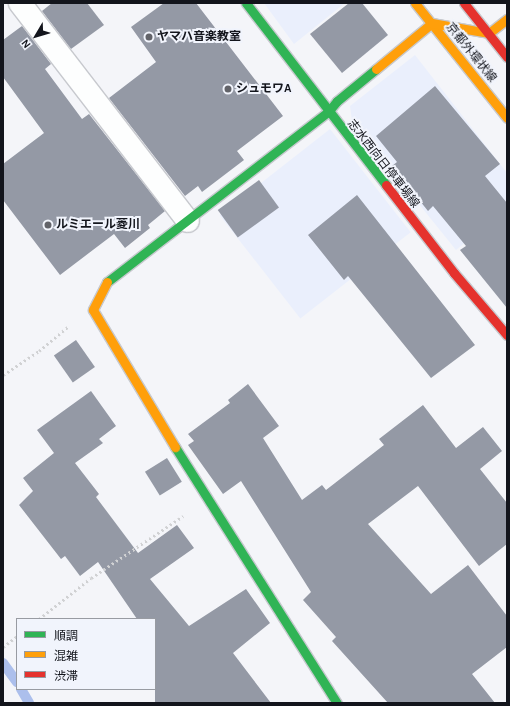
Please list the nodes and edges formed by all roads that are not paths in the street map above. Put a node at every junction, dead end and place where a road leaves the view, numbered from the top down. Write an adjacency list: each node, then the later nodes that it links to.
1 (20, 3): 11 (street)
2 (246, 3): 9 (street, 志水西向日停車場線)
3 (415, 3): 6 (street, 京都外環状線)
4 (464, 3): 7 (street)
5 (507, 19): 7 (street)
6 (432, 24): 7 (street); 9 (street); 10 (street, 京都外環状線)
7 (489, 34): 8 (street)
8 (507, 57)
9 (328, 112): 11 (street); 12 (street, 志水西向日停車場線)
10 (507, 118)
11 (188, 221): 13 (street)
12 (507, 335)
13 (337, 703)

